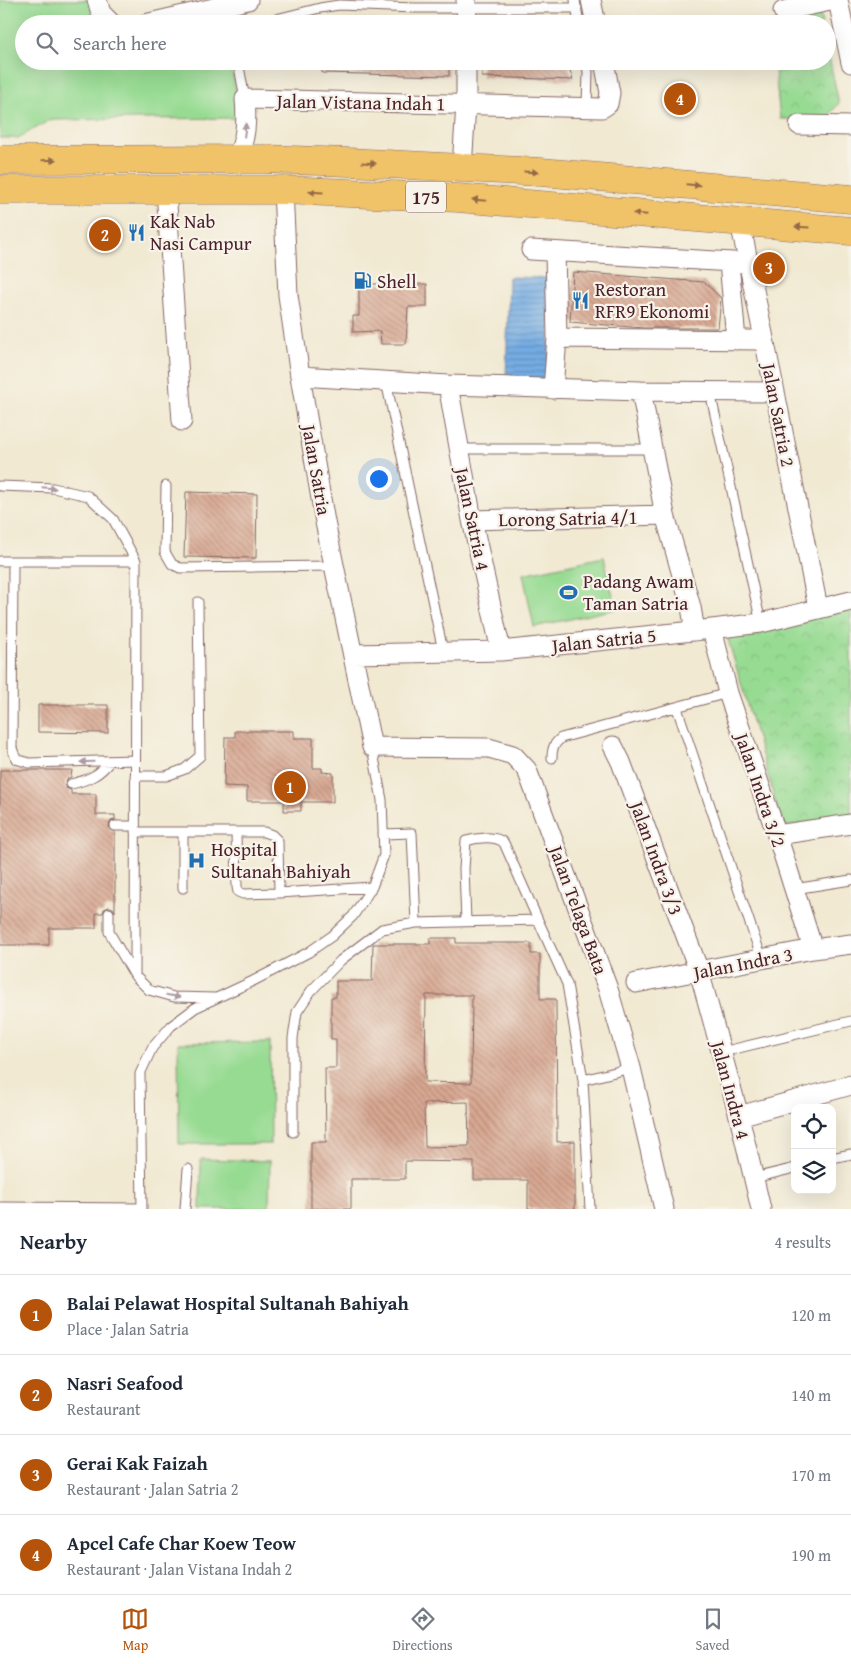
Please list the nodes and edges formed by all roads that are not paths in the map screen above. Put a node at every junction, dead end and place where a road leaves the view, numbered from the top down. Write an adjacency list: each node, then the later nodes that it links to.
1 (98, 0): 7 (street)
2 (248, 0): 8 (street)
3 (836, 0): 6 (street); 11 (street)
4 (581, 3): 5 (lane); 10 (street)
5 (467, 11): 9 (lane)
6 (783, 11)
7 (103, 15)
8 (184, 15)
9 (292, 15)
10 (590, 15)
11 (851, 63)
12 (239, 70): 16 (lane)
13 (466, 70): 17 (street, Jalan Vistana Indah 1)
14 (588, 70): 18 (lane)
15 (606, 70): 18 (street)
16 (244, 99): 17 (street, Jalan Vistana Indah 1); 22 (street, one-way to 16)
17 (466, 104): 18 (street); 23 (street)
18 (587, 107)
19 (799, 125): 20 (street)
20 (851, 126)
21 (0, 160): 22 (highway, 175, one-way to 22)
22 (236, 160): 23 (highway, 175, one-way to 23)
23 (462, 168): 27 (highway, 175, one-way to 27)
24 (0, 190): 25 (highway, 175)
25 (166, 190): 26 (highway, 175); 44 (street)
26 (284, 190): 28 (highway, 175, one-way to 26); 37 (street, Jalan Satria)
27 (851, 199)
28 (740, 222): 29 (highway, 175, one-way to 28); 33 (street, Jalan Satria 2)
29 (851, 231)
30 (531, 250): 31 (street)
31 (555, 252): 32 (street); 34 (street)
32 (729, 262): 33 (street); 35 (street)
33 (749, 263): 36 (street, Jalan Satria 2)
34 (556, 338): 35 (street); 40 (street)
35 (736, 340): 36 (street)
36 (764, 340): 43 (street, Jalan Satria 2)
37 (300, 376): 38 (street); 54 (street, Jalan Satria)
38 (386, 381): 39 (street); 60 (lane)
39 (448, 385): 40 (street); 45 (street, Jalan Satria 4)
40 (553, 389): 41 (street)
41 (641, 391): 42 (street); 46 (street, Jalan Indra 3/2)
42 (710, 392): 43 (street); 58 (lane)
43 (775, 392): 57 (street, Jalan Satria 2)
44 (182, 421)
45 (458, 449): 46 (lane); 50 (street, Jalan Satria 4)
46 (653, 449): 49 (street, Jalan Indra 3/2)
47 (0, 486): 53 (lane, one-way to 53)
48 (166, 486): 54 (lane)
49 (665, 515): 50 (street, Lorong Satria 4/1); 59 (street, Jalan Indra 3/2)
50 (472, 520): 61 (street, Jalan Satria 4)
51 (0, 561): 52 (lane)
52 (13, 561): 53 (lane); 69 (lane, one-way to 52)
53 (136, 561): 68 (lane)
54 (334, 566): 62 (street, Jalan Satria)
55 (851, 601): 57 (street, Jalan Satria 5)
56 (198, 602): 70 (lane)
57 (818, 608): 58 (street, Jalan Satria 5)
58 (761, 623): 59 (street, Jalan Satria 5)
59 (703, 630): 61 (street, Jalan Satria 5); 63 (street, Jalan Indra 3/2)
60 (443, 651): 61 (street, Jalan Satria 5); 62 (street, Jalan Satria 5)
61 (501, 651)
62 (354, 654): 66 (street, Jalan Satria)
63 (728, 693): 64 (lane); 78 (street, Jalan Indra 3/2)
64 (677, 708): 65 (lane); 90 (lane)
65 (610, 736): 67 (lane); 91 (street, Jalan Indra 3/3)
66 (372, 747): 77 (lane); 97 (street, Jalan Telaga Bata)
67 (552, 758)
68 (135, 760): 69 (lane); 70 (lane)
69 (110, 761): 71 (lane)
70 (135, 776): 74 (lane)
71 (71, 784)
72 (851, 824): 78 (street)
73 (115, 826): 74 (lane)
74 (135, 829): 75 (lane); 92 (lane)
75 (183, 832): 76 (lane); 81 (lane)
76 (236, 832): 83 (lane); 83 (lane)
77 (383, 834): 80 (lane); 87 (lane)
78 (777, 835): 82 (street, Jalan Indra 3/2)
79 (851, 880): 82 (lane)
80 (372, 887): 83 (lane); 94 (lane)
81 (183, 888)
82 (794, 889): 89 (street, Jalan Indra 3/2)
83 (279, 893)
84 (109, 913): 92 (lane)
85 (538, 920): 86 (lane); 86 (lane); 98 (lane)
86 (466, 921): 87 (lane)
87 (416, 923): 101 (lane)
88 (851, 944): 89 (street, Jalan Indra 3)
89 (813, 949): 90 (street, Jalan Indra 3)
90 (762, 959): 91 (street, Jalan Indra 3)
91 (699, 971): 93 (street, Jalan Indra 3); 96 (street, Jalan Indra 4)
92 (135, 976): 94 (lane, one-way to 94)
93 (636, 983)
94 (217, 998): 108 (lane)
95 (851, 1021): 96 (lane)
96 (722, 1052): 100 (street, Jalan Indra 4)
97 (631, 1068): 98 (lane); 111 (street, Jalan Telaga Bata)
98 (583, 1080): 110 (lane)
99 (851, 1085): 100 (street)
100 (739, 1116): 106 (street, Jalan Indra 4)
101 (294, 1132)
102 (851, 1154): 103 (lane)
103 (836, 1157)
104 (188, 1169): 109 (lane)
105 (791, 1169): 106 (lane)
106 (754, 1178): 112 (street, Jalan Indra 4)
107 (0, 1207): 108 (lane)
108 (142, 1208)
109 (185, 1209)
110 (590, 1209)
111 (664, 1209)
112 (761, 1209)

